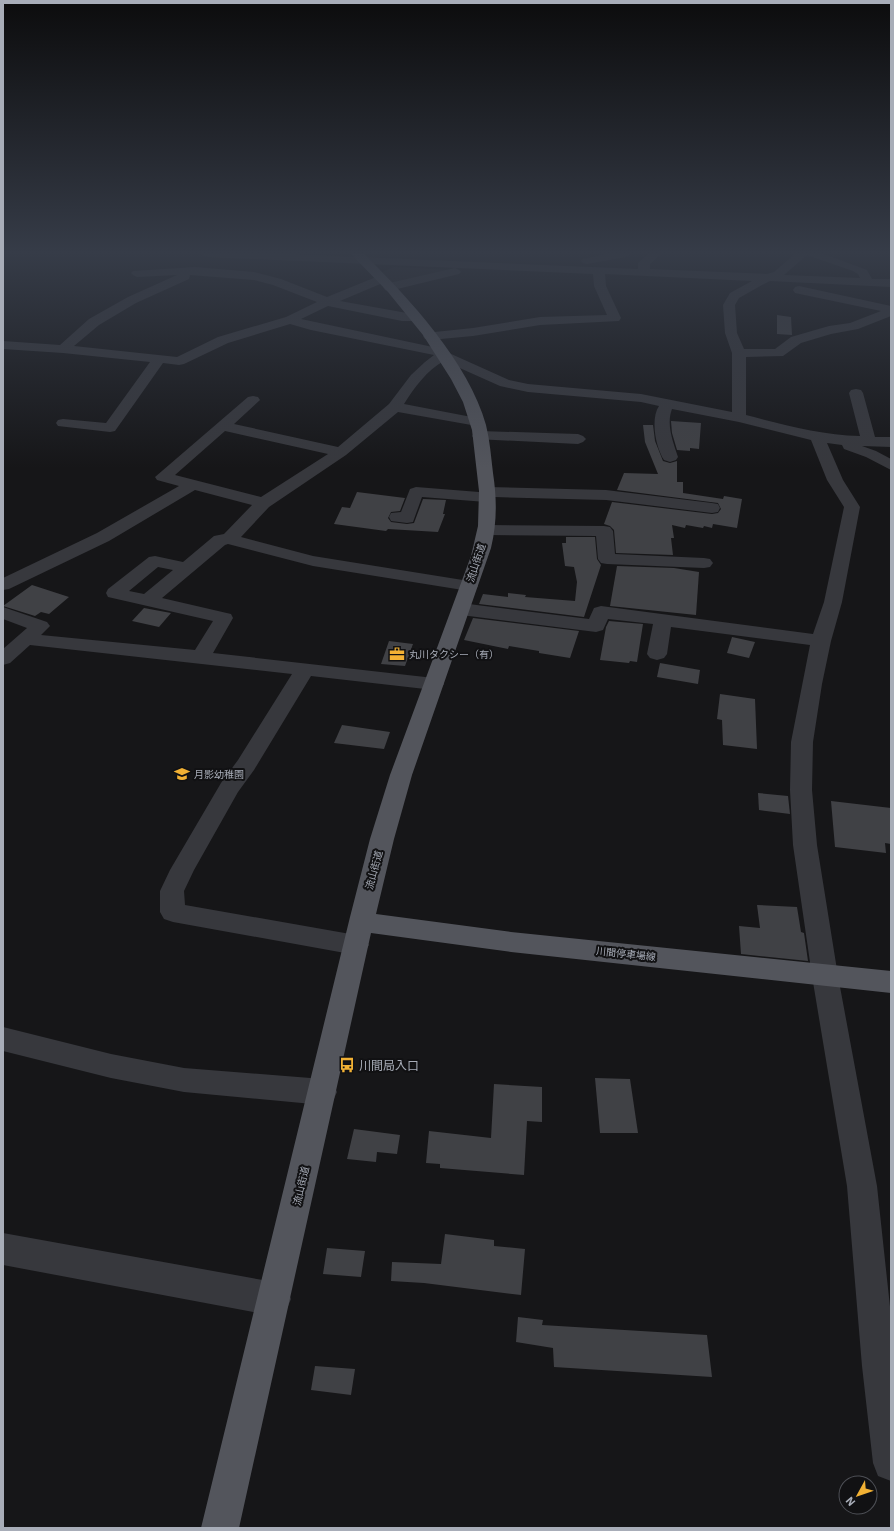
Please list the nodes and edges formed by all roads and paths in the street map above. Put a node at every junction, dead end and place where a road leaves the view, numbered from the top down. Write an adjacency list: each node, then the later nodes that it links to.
1 (90, 325): 10 (street)
2 (272, 325): 13 (street)
3 (312, 325): 12 (street)
4 (421, 325): 8 (main road, 流山街道)
5 (517, 325): 8 (street)
6 (730, 325): 11 (street)
7 (854, 325): 11 (street)
8 (430, 336): 12 (main road, 流山街道)
9 (3, 345): 10 (street)
10 (63, 348): 13 (street)
11 (739, 353): 18 (street)
12 (443, 354): 16 (street); 17 (street); 21 (main road, 流山街道)
13 (159, 359): 19 (street)
14 (856, 393): 24 (street)
15 (253, 400): 20 (street)
16 (668, 403): 18 (street); 27 (street)
17 (395, 407): 21 (street); 26 (street)
18 (739, 418): 23 (street)
19 (63, 423)
20 (222, 426): 26 (street); 29 (street)
21 (479, 429): 22 (street); 30 (main road, 流山街道)
22 (578, 439)
23 (826, 439): 24 (street); 28 (street); 45 (street)
24 (869, 441): 25 (street)
25 (891, 442)
26 (341, 452): 31 (street)
27 (670, 456)
28 (891, 465)
29 (193, 484): 31 (street); 38 (street)
30 (486, 494): 32 (street); 33 (street); 34 (main road, 流山街道)
31 (263, 503): 35 (street)
32 (712, 508)
33 (397, 517)
34 (487, 530): 36 (street); 39 (main road, 流山街道)
35 (229, 539): 37 (street); 39 (street)
36 (704, 563)
37 (185, 568): 40 (street); 40 (street)
38 (3, 585)
39 (469, 586): 41 (main road, 流山街道)
40 (148, 600): 47 (street)
41 (461, 608): 43 (street); 50 (main road, 流山街道)
42 (3, 613): 44 (street)
43 (663, 620): 45 (street); 46 (street)
44 (25, 639): 47 (street); 48 (street)
45 (821, 641): 52 (street)
46 (657, 654)
47 (201, 658): 49 (street)
48 (3, 659)
49 (305, 669): 50 (street); 51 (street)
50 (434, 684): 51 (main road, 流山街道)
51 (359, 934): 52 (main road, 川間停車場線); 55 (main road, 流山街道)
52 (825, 976): 53 (main road, 川間停車場線); 58 (street)
53 (891, 982)
54 (3, 1039): 55 (street)
55 (323, 1092): 57 (main road, 流山街道)
56 (3, 1249): 57 (street)
57 (274, 1299): 59 (main road, 流山街道)
58 (891, 1463)
59 (220, 1528)

